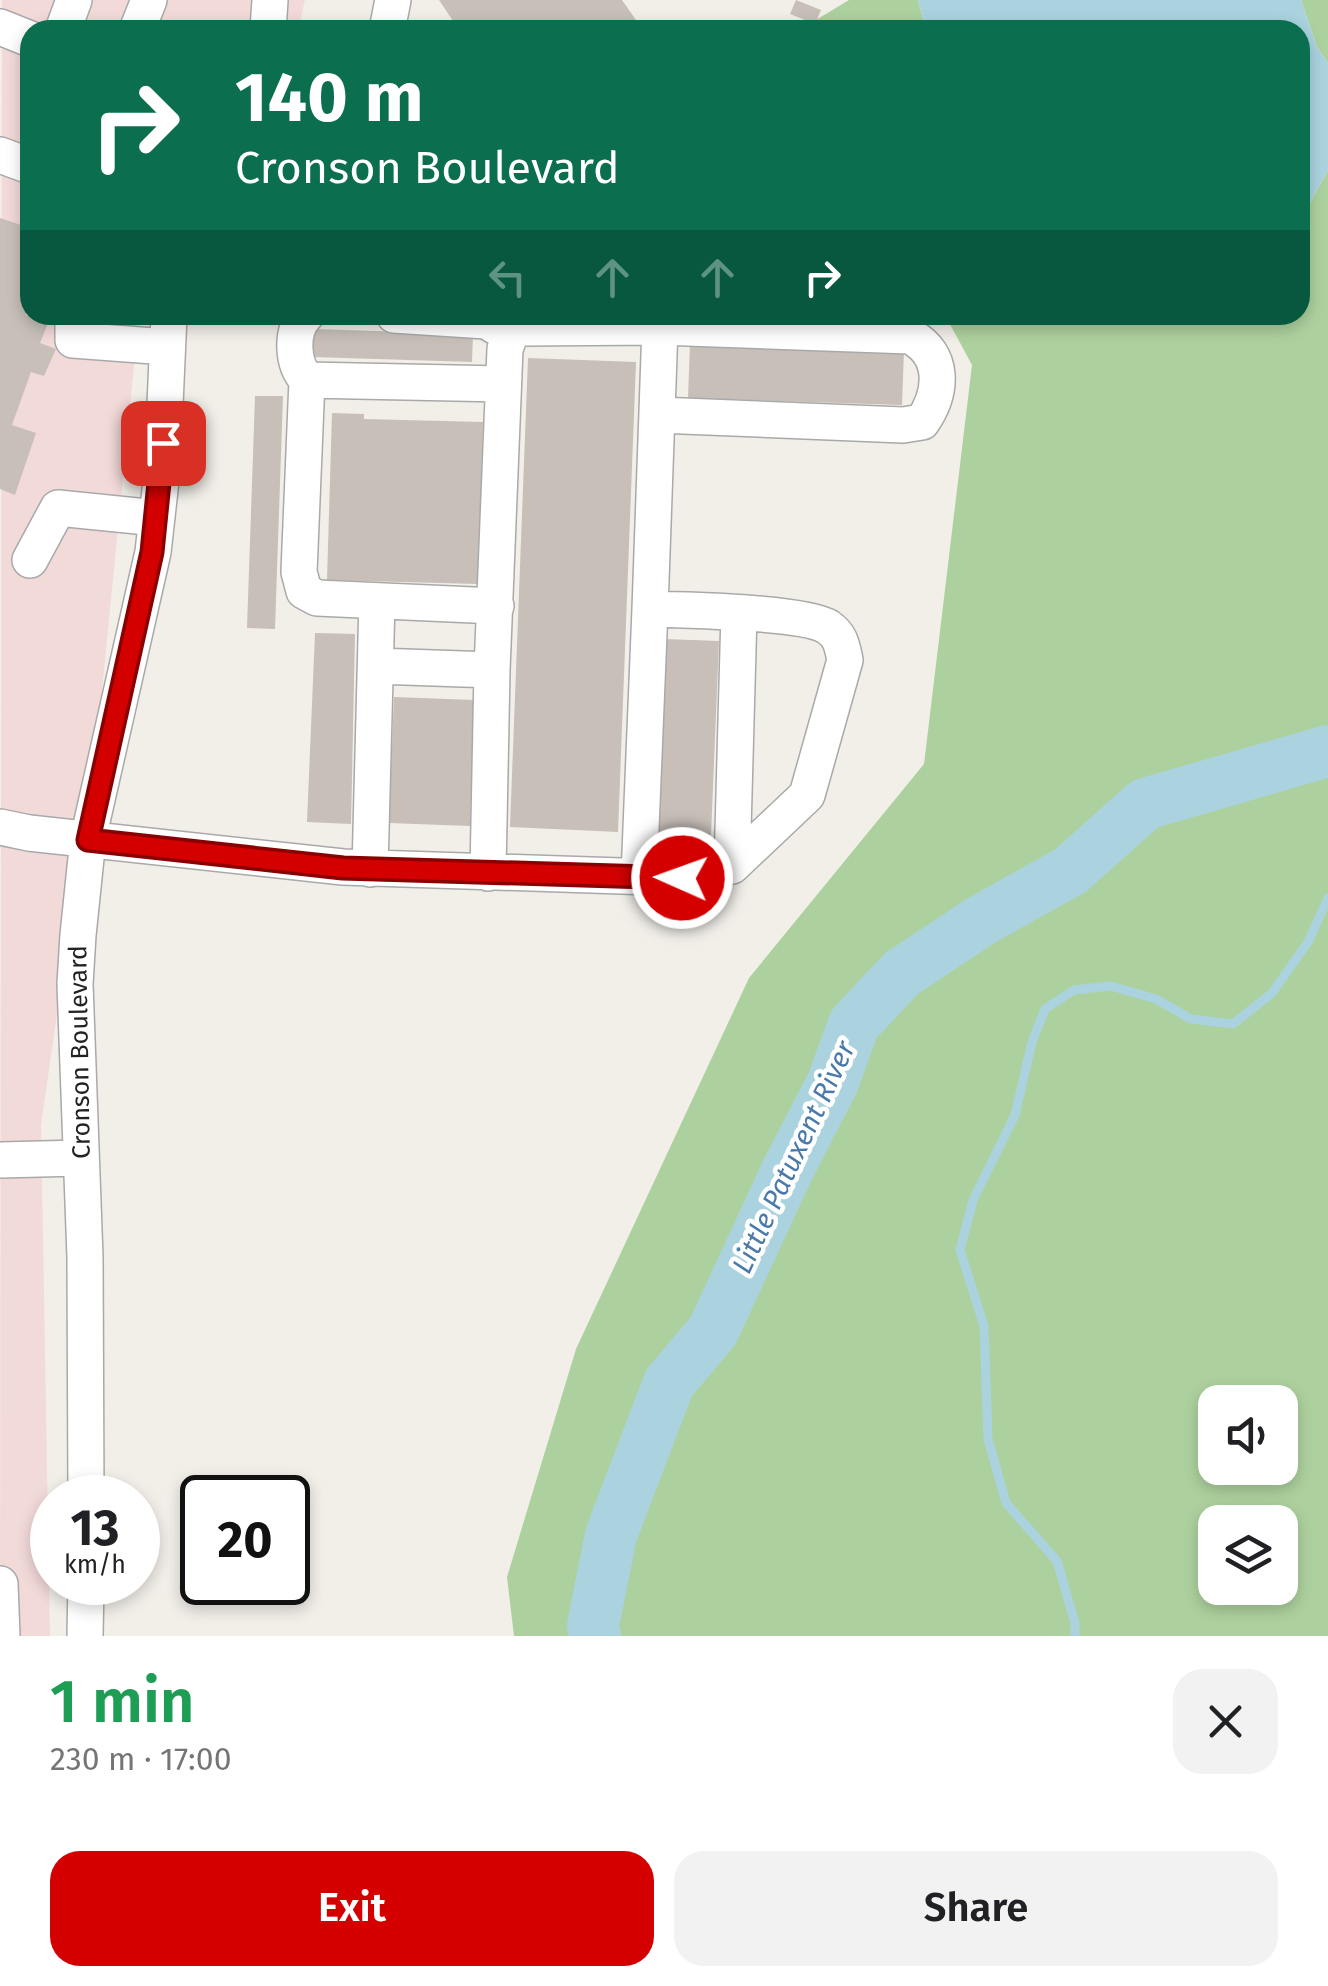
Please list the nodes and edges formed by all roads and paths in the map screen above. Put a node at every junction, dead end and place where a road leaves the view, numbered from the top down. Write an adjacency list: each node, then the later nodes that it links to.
1 (73, 325): 5 (street)
2 (299, 325): 7 (street)
3 (494, 325): 6 (street)
4 (660, 327): 6 (street); 9 (street); 9 (street)
5 (168, 331): 10 (street, Cronson Boulevard)
6 (510, 335): 8 (street)
7 (307, 380): 8 (street); 12 (street)
8 (502, 384): 13 (street)
9 (658, 415): 14 (street)
10 (157, 518): 11 (street); 19 (street, Cronson Boulevard)
11 (30, 560)
12 (376, 601): 13 (street); 16 (street)
13 (496, 606): 17 (street)
14 (650, 609): 15 (street); 23 (street)
15 (739, 613): 20 (street); 20 (street)
16 (376, 666): 17 (street); 21 (street)
17 (492, 670): 22 (street)
18 (0, 827): 19 (street)
19 (88, 840): 21 (street); 24 (street, Cronson Boulevard)
20 (732, 866): 23 (street)
21 (370, 869): 22 (street)
22 (488, 873): 23 (street)
23 (639, 877)
24 (80, 1158): 25 (street); 26 (street, Cronson Boulevard)
25 (0, 1160)
26 (86, 1475)
27 (0, 1584): 29 (street)
28 (86, 1605): 30 (street)
29 (2, 1636)
30 (85, 1636)

